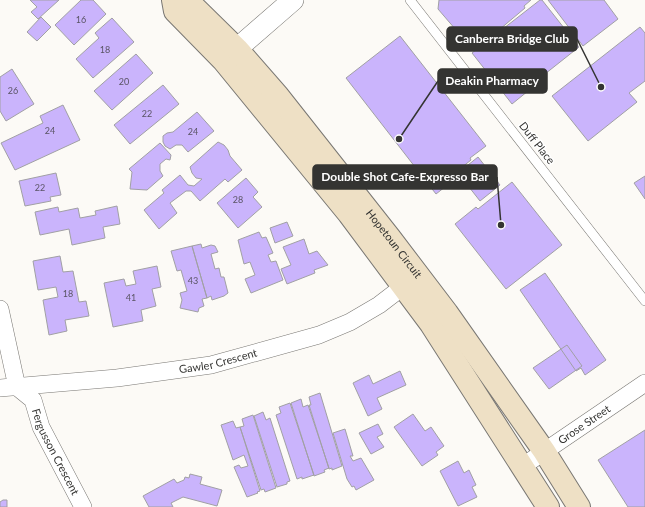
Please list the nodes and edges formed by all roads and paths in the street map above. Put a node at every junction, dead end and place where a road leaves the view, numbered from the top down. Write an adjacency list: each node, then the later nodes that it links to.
1 (173, 0): 5 (main road, Hopetoun Circuit)
2 (185, 0): 5 (main road, Hopetoun Circuit)
3 (293, 0): 5 (street)
4 (410, 0): 7 (lane, Duff Place)
5 (230, 54): 6 (main road, Hopetoun Circuit)
6 (410, 281): 10 (street, Gawler Crescent); 11 (main road, Hopetoun Circuit); 12 (main road, Hopetoun Circuit)
7 (645, 301)
8 (0, 309): 10 (street)
9 (645, 383): 11 (street, Grose Street)
10 (8, 388): 13 (street, Fergusson Crescent)
11 (544, 451): 12 (street, Grose Street); 15 (main road, Hopetoun Circuit)
12 (522, 466): 14 (main road, Hopetoun Circuit)
13 (83, 507)
14 (548, 507)
15 (579, 507)

